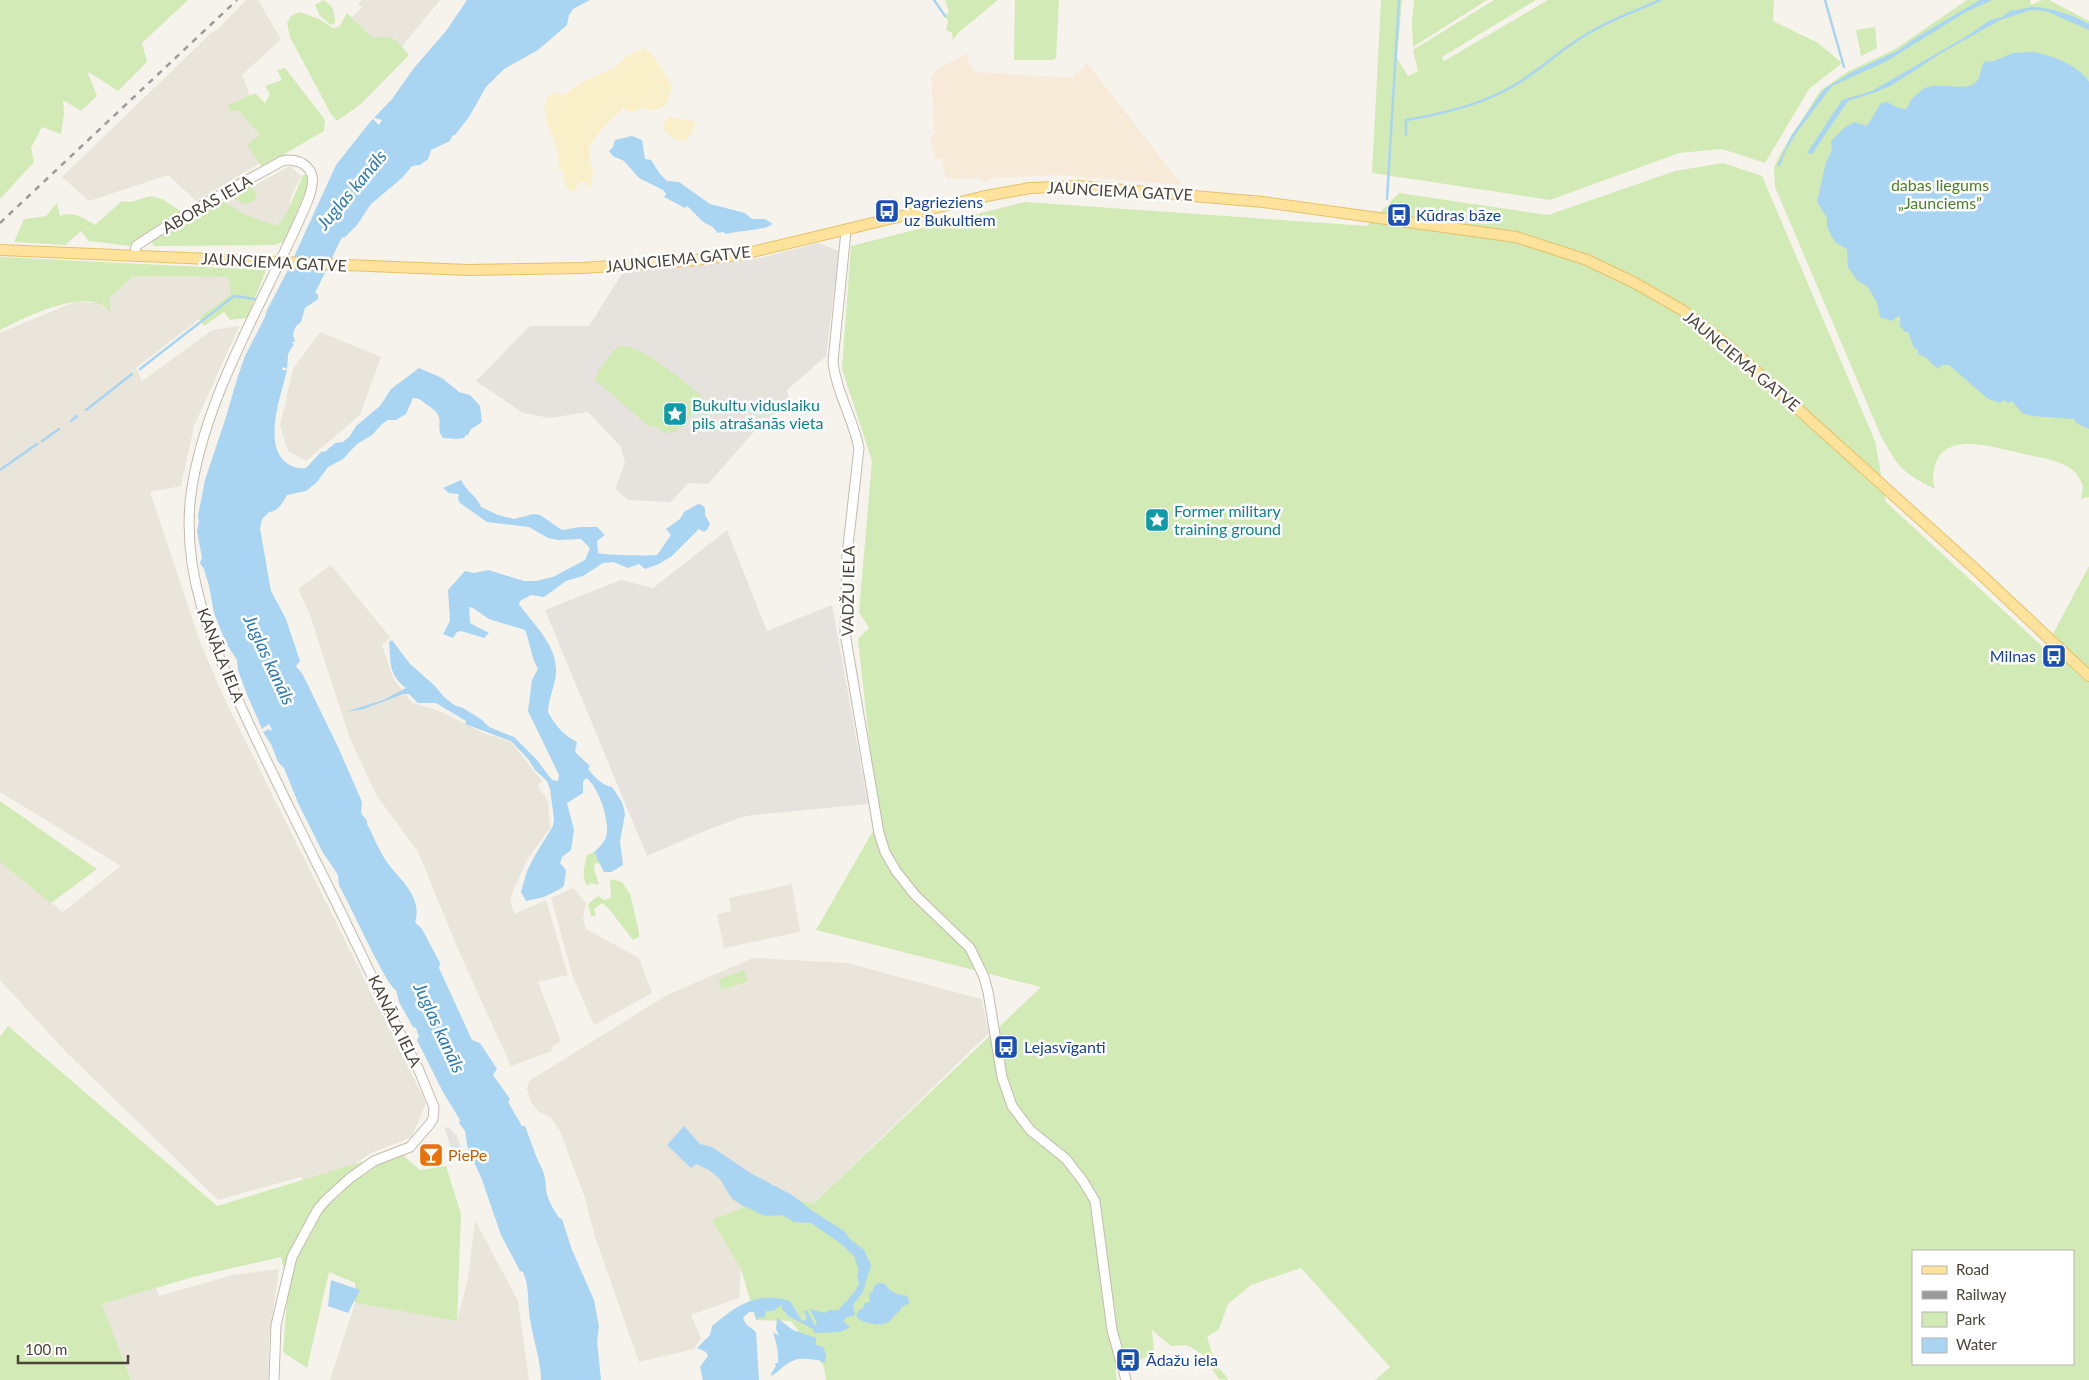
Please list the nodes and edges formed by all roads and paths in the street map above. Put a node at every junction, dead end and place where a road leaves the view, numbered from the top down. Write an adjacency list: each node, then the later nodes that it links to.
1 (287, 159): 4 (street, ABORAS IELA); 7 (street, KANĀLA IELA)
2 (846, 231): 4 (main road, JAUNCIEMA GATVE, bridge); 5 (main road, JAUNCIEMA GATVE); 6 (street, VADŽU IELA)
3 (0, 250): 4 (main road, JAUNCIEMA GATVE)
4 (135, 255)
5 (2089, 676)
6 (1125, 1379)
7 (274, 1380)

